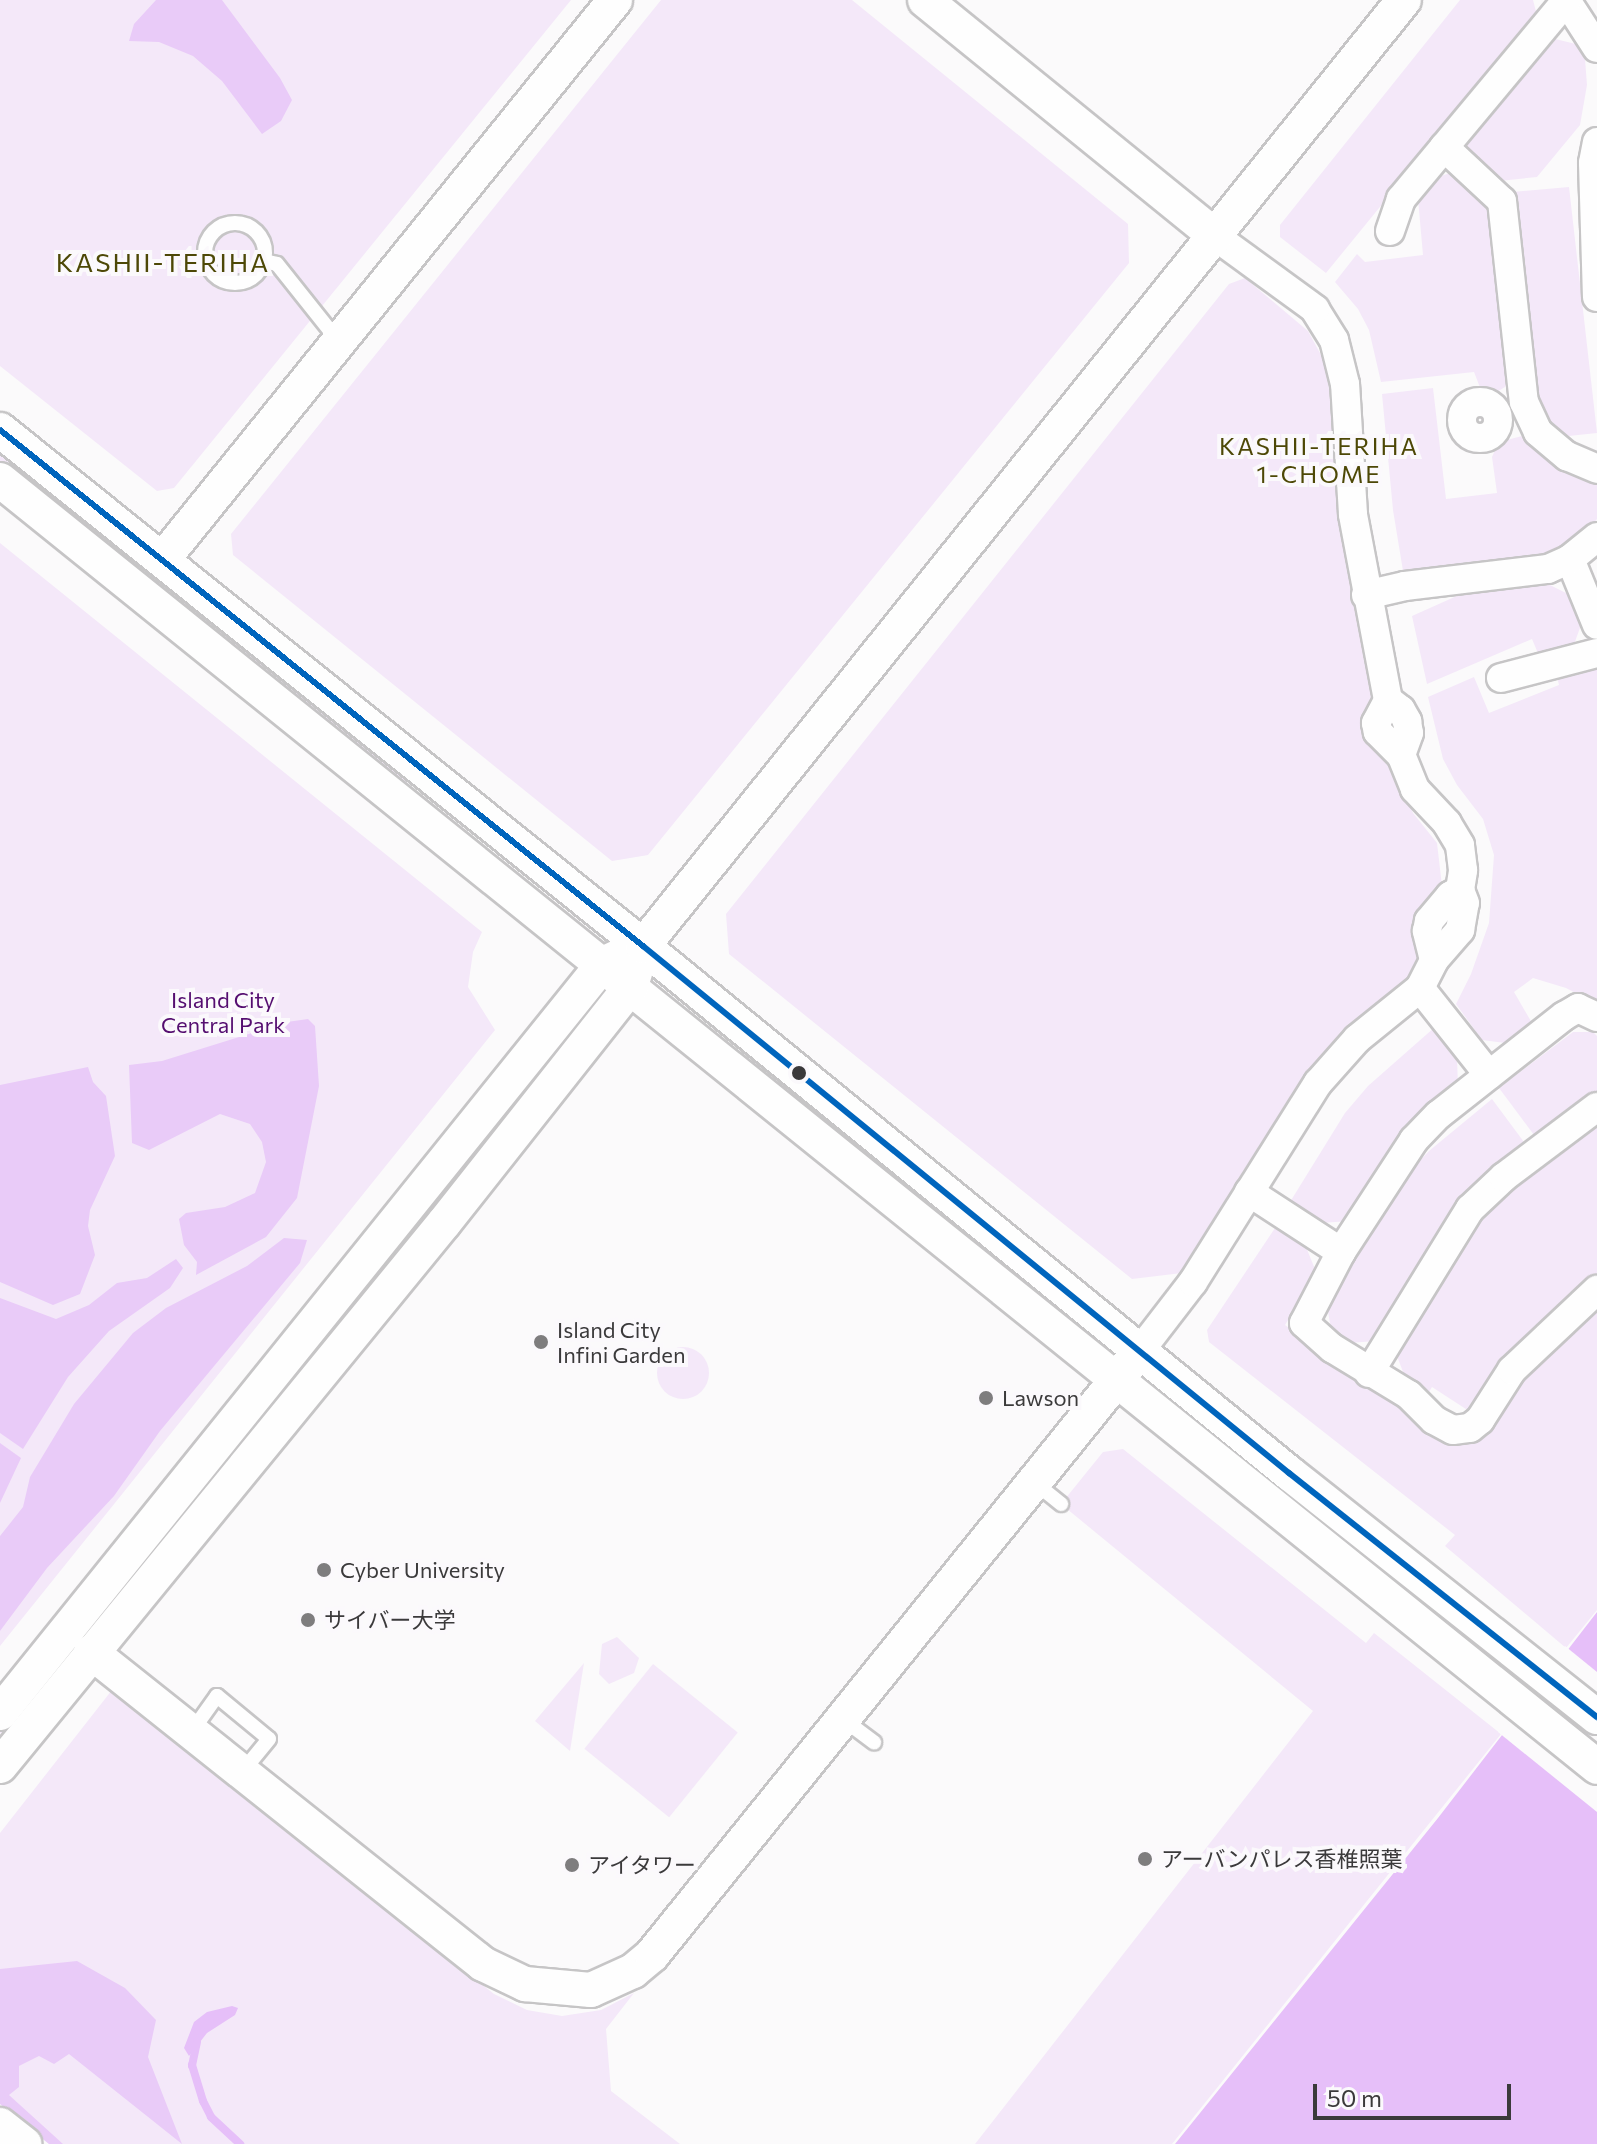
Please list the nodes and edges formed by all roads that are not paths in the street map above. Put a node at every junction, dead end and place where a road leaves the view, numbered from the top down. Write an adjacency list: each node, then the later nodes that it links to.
1 (615, 0): 12 (street)
2 (925, 0): 9 (street)
3 (1404, 0): 9 (street)
4 (1566, 0): 5 (street); 7 (street)
5 (1597, 48)
6 (1597, 142): 11 (street)
7 (1444, 147): 8 (street); 13 (street)
8 (1390, 231)
9 (1215, 236): 21 (street); 25 (street)
10 (264, 261): 10 (lane); 12 (lane)
11 (1597, 297)
12 (339, 342): 19 (street)
13 (1524, 402): 14 (street); 16 (street)
14 (1497, 415)
15 (0, 430): 19 (street)
16 (1597, 469)
17 (0, 480): 26 (street)
18 (1597, 537): 20 (street)
19 (163, 559): 25 (street)
20 (1570, 559): 21 (street); 22 (street)
21 (1366, 595): 28 (street)
22 (1597, 625)
23 (1597, 653): 24 (street)
24 (1501, 678)
25 (643, 946): 26 (street); 27 (street); 35 (street)
26 (603, 964): 27 (street); 41 (street)
27 (631, 986): 37 (street); 40 (street)
28 (1420, 988): 30 (street); 32 (street)
29 (1597, 1017): 30 (street)
30 (1489, 1075): 33 (street)
31 (1597, 1107): 36 (street)
32 (1249, 1192): 33 (street); 35 (street)
33 (1341, 1252): 36 (street)
34 (1597, 1290): 36 (street)
35 (1139, 1352): 37 (street); 42 (street)
36 (1369, 1373)
37 (1116, 1380): 38 (street); 46 (street)
38 (1034, 1481): 39 (lane); 43 (street)
39 (1061, 1504)
40 (91, 1652): 43 (street); 45 (street)
41 (0, 1713)
42 (1597, 1717)
43 (843, 1719): 44 (lane)
44 (874, 1742)
45 (0, 1766)
46 (1597, 1767)
47 (0, 2125): 48 (street)
48 (24, 2144)

